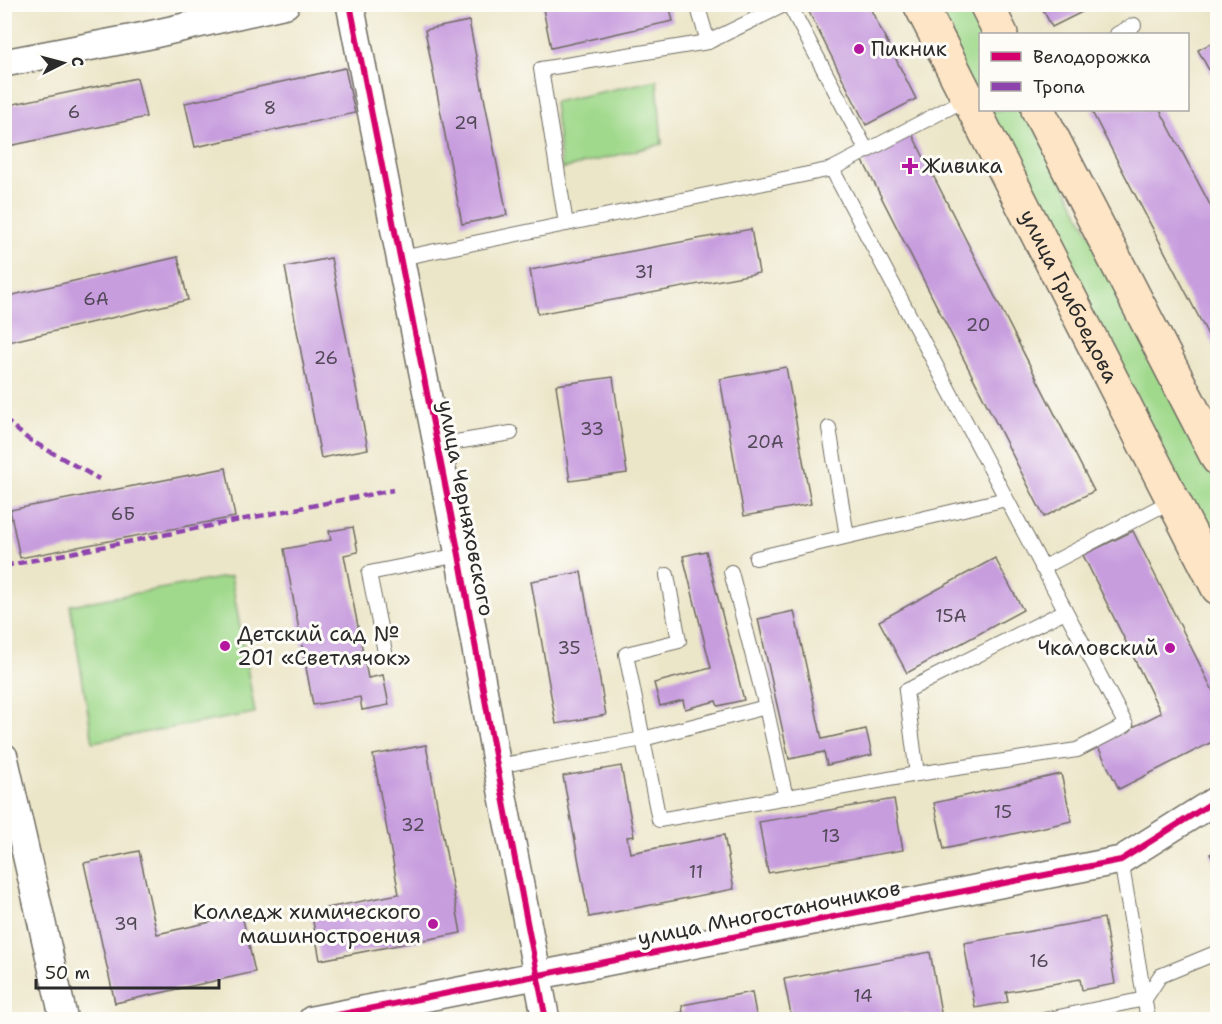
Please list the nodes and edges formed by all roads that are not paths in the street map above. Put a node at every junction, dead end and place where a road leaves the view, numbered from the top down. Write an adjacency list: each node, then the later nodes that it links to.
1 (286, 4): 11 (street)
2 (350, 4): 17 (street, улица Черняховского)
3 (697, 4): 10 (lane)
4 (788, 4): 10 (lane); 14 (lane)
5 (920, 4): 12 (main road, улица Грибоедова)
6 (986, 4): 8 (main road)
7 (1134, 26): 9 (lane)
8 (1000, 33)
9 (1119, 33)
10 (708, 42): 16 (lane)
11 (4, 63)
12 (968, 98): 14 (lane); 23 (main road, улица Грибоедова)
13 (1039, 111): 21 (main road)
14 (867, 151): 15 (lane)
15 (832, 169): 16 (lane); 22 (lane)
16 (566, 224): 17 (lane)
17 (401, 258): 20 (street, улица Черняховского)
18 (829, 428): 24 (lane)
19 (511, 433): 20 (lane)
20 (438, 445): 25 (street, улица Черняховского)
21 (1218, 459)
22 (1006, 499): 24 (lane); 27 (lane)
23 (1173, 500): 27 (lane); 30 (main road, улица Грибоедова)
24 (847, 536): 26 (lane)
25 (459, 555): 32 (lane); 36 (street, улица Черняховского)
26 (756, 558)
27 (1042, 568): 31 (lane)
28 (731, 572): 33 (lane)
29 (667, 575): 34 (lane)
30 (1218, 588)
31 (1065, 611): 37 (lane); 37 (lane)
32 (385, 652)
33 (766, 707): 34 (lane); 38 (lane)
34 (643, 739): 36 (lane); 38 (lane)
35 (4, 757): 44 (street)
36 (497, 766): 42 (street, улица Черняховского)
37 (917, 774): 38 (lane)
38 (786, 798)
39 (1218, 799): 40 (street, улица Многостаночников)
40 (1120, 860): 42 (street, улица Многостаночников); 43 (lane)
41 (1218, 952): 43 (lane)
42 (537, 976): 45 (street, улица Многостаночников); 46 (street, улица Черняховского)
43 (1144, 999): 47 (lane); 48 (lane)
44 (64, 1020)
45 (312, 1020)
46 (546, 1020)
47 (1044, 1020)
48 (1148, 1020)

